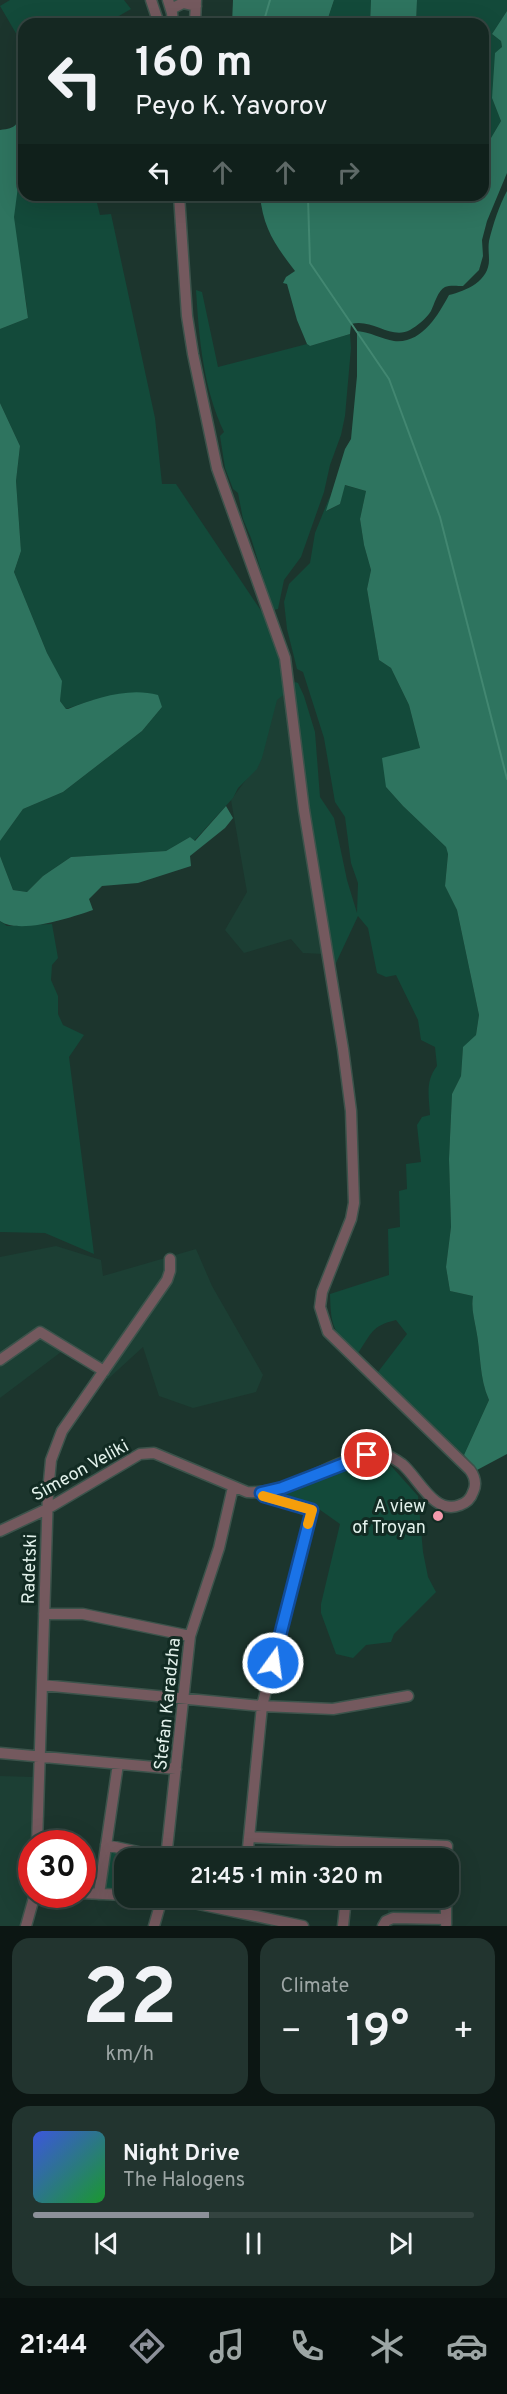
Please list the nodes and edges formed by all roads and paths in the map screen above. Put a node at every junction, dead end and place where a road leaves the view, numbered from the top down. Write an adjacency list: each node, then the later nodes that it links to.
1 (152, 0): 4 (street)
2 (196, 3): 3 (street); 5 (street)
3 (169, 4)
4 (157, 18)
5 (195, 18)
6 (179, 201): 11 (street, Simeon Veliki)
7 (170, 1259): 9 (street, Radetski)
8 (0, 1360): 9 (street)
9 (104, 1371): 12 (street, Radetski)
10 (233, 1487): 11 (street, Simeon Veliki); 12 (street, Simeon Veliki); 15 (street, Stefan Karadzha)
11 (261, 1493): 19 (street)
12 (47, 1509): 13 (street, Simeon Veliki); 14 (street, Radetski)
13 (0, 1530)
14 (44, 1614): 15 (street); 16 (street, Radetski)
15 (190, 1636): 18 (street, Stefan Karadzha)
16 (42, 1685): 18 (street); 21 (street, Radetski)
17 (408, 1696): 19 (street)
18 (183, 1699): 19 (street); 23 (street, Stefan Karadzha)
19 (262, 1706): 25 (street)
20 (0, 1753): 21 (street)
21 (39, 1757): 22 (street); 24 (street, Radetski)
22 (117, 1764): 23 (street); 27 (street)
23 (176, 1769): 29 (street, Stefan Karadzha)
24 (37, 1830)
25 (249, 1838): 26 (street); 30 (street)
26 (351, 1842): 31 (street); 32 (street)
27 (106, 1845): 28 (street); 34 (street)
28 (120, 1848)
29 (167, 1848)
30 (248, 1848)
31 (350, 1848)
32 (447, 1848)
33 (96, 1894): 34 (street)
34 (99, 1894): 35 (street)
35 (114, 1894)
36 (31, 1908): 43 (street)
37 (159, 1908): 44 (street)
38 (218, 1908): 41 (street)
39 (242, 1908): 41 (street)
40 (345, 1908): 46 (street)
41 (242, 1913): 45 (street)
42 (446, 1922): 47 (street)
43 (26, 1926)
44 (154, 1926)
45 (303, 1926)
46 (343, 1926)
47 (383, 1926)

